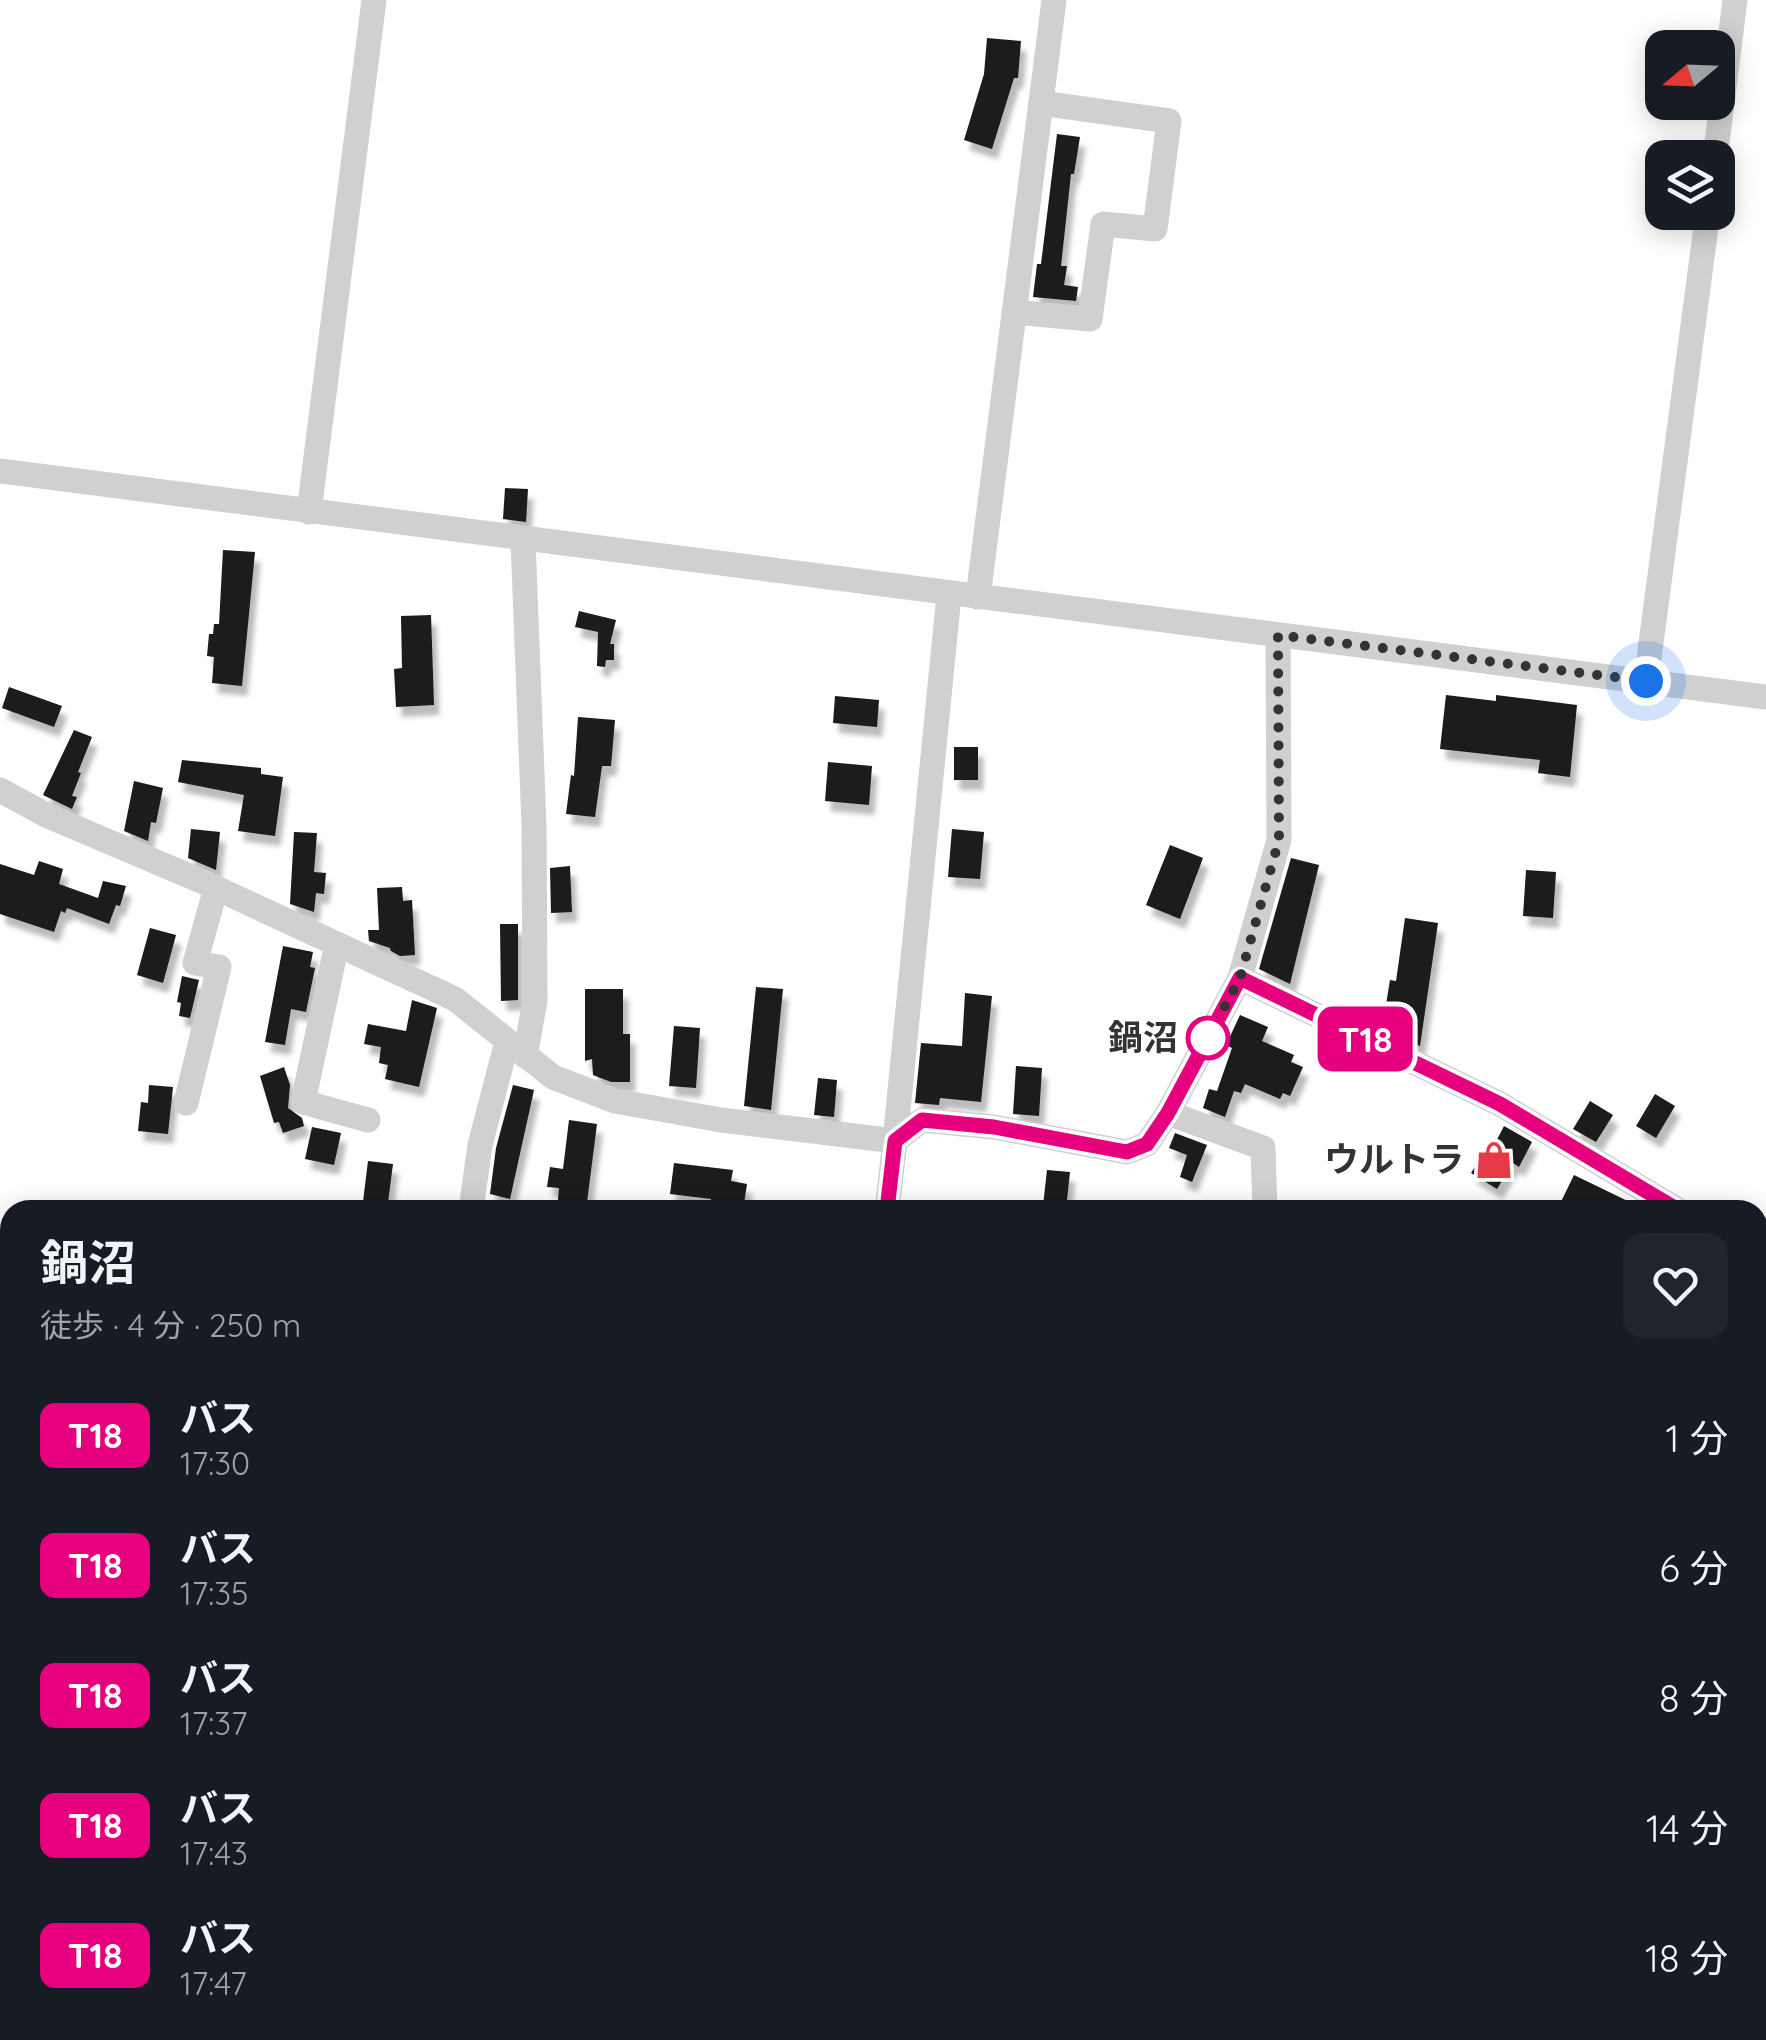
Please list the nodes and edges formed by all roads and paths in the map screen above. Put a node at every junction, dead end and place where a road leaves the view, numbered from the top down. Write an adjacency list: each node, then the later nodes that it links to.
1 (374, 0): 9 (street)
2 (1054, 0): 4 (street)
3 (1735, 0): 5 (street)
4 (1041, 103): 7 (street); 7 (street)
5 (1717, 140)
6 (1706, 230): 14 (street)
7 (1014, 312): 12 (street)
8 (0, 472): 9 (street)
9 (308, 512): 10 (street)
10 (523, 540): 11 (street); 20 (street)
11 (949, 594): 12 (street); 24 (street)
12 (978, 597): 13 (street)
13 (1278, 635): 14 (street); 19 (street)
14 (1646, 681): 15 (street)
15 (1766, 697)
16 (0, 790): 17 (street)
17 (216, 888): 18 (street); 21 (street)
18 (337, 944): 20 (street); 23 (street)
19 (1240, 978): 22 (street); 28 (street)
20 (516, 1049): 24 (street); 25 (street)
21 (186, 1103)
22 (1168, 1113): 24 (street); 27 (street)
23 (368, 1120)
24 (895, 1141): 26 (street)
25 (472, 1200)
26 (888, 1200)
27 (1265, 1200)
28 (1661, 1200)

